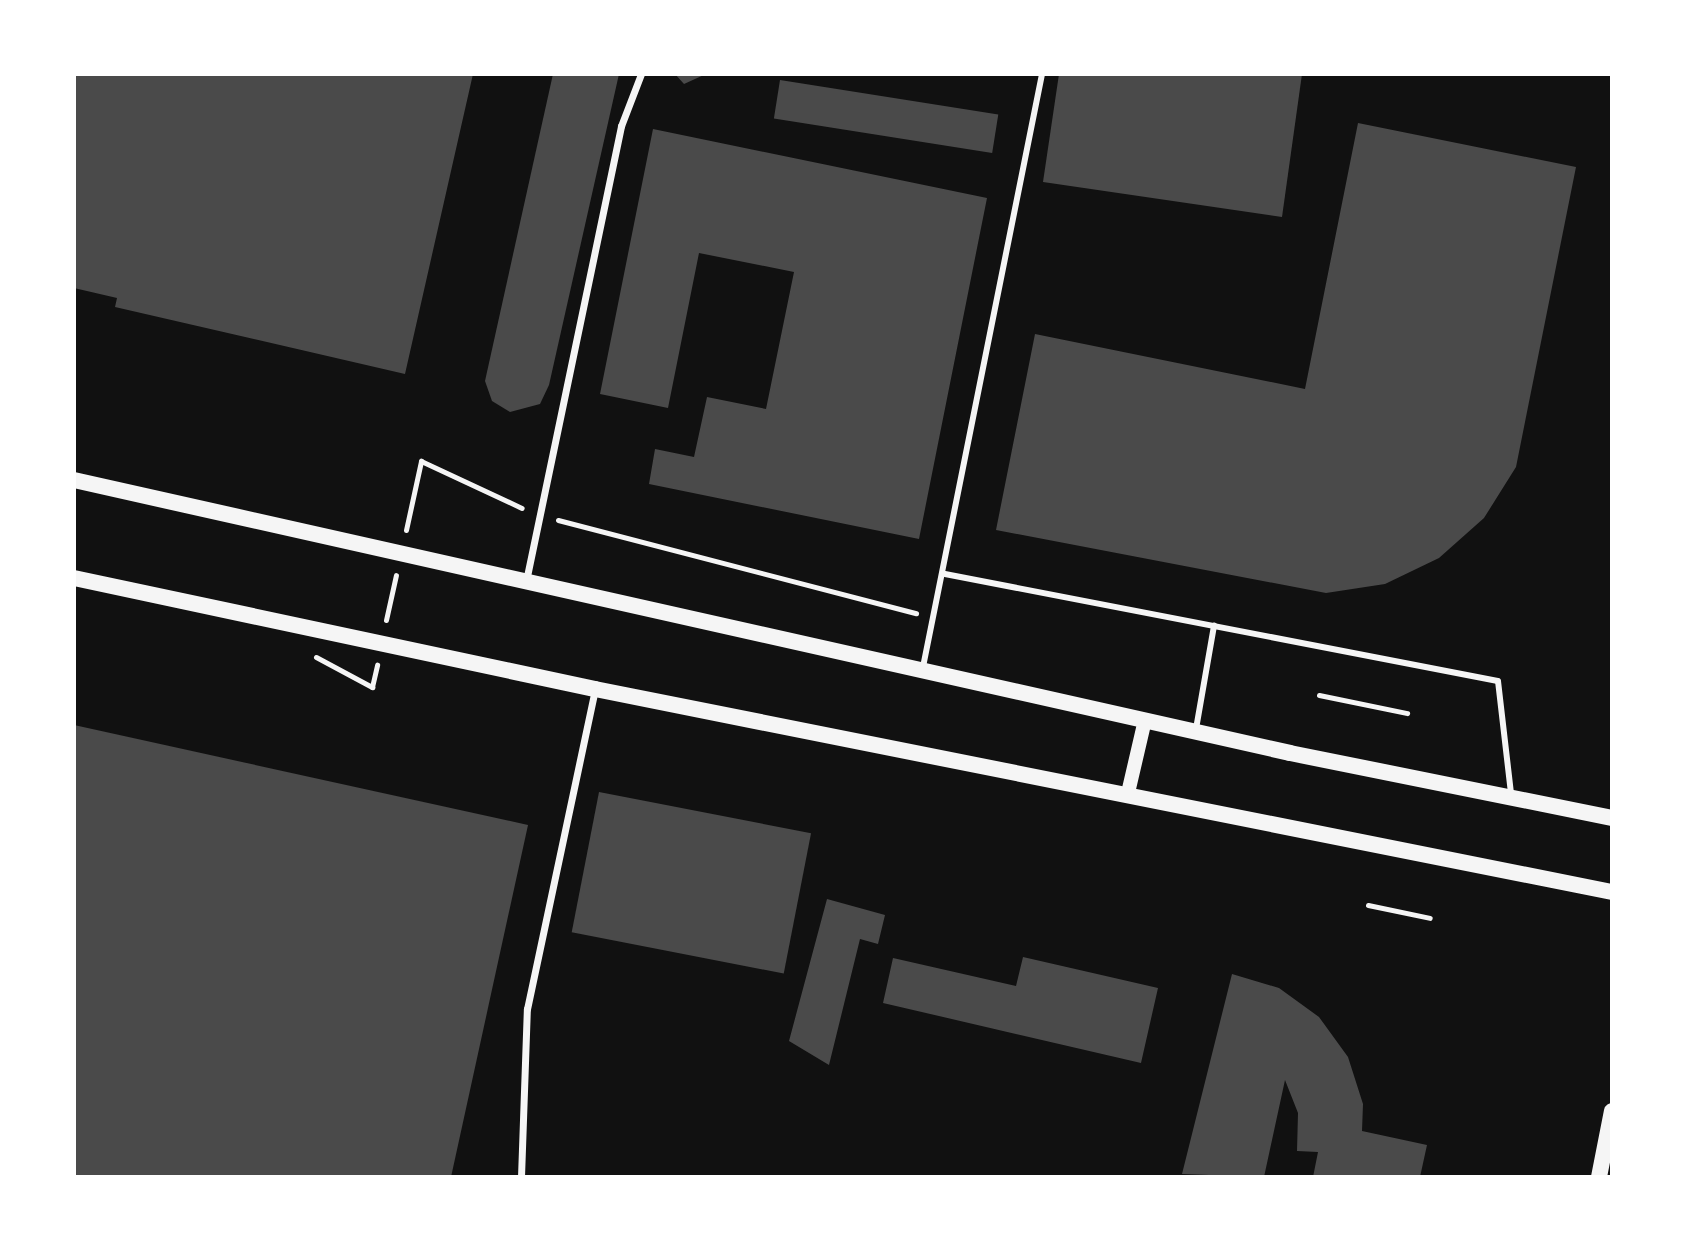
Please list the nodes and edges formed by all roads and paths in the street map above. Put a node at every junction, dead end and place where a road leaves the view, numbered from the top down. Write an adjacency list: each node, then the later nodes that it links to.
1 (641, 74): 5 (street)
2 (1042, 74): 6 (lane)
3 (421, 461): 5 (path)
4 (74, 480): 8 (main road)
5 (539, 516): 8 (street); 9 (path)
6 (945, 574): 9 (lane); 10 (lane)
7 (74, 578): 12 (main road)
8 (526, 581): 11 (main road)
9 (936, 618): 11 (lane)
10 (1214, 626): 16 (lane); 18 (lane)
11 (922, 670): 15 (main road)
12 (595, 689): 17 (main road); 24 (street)
13 (1319, 695): 14 (path)
14 (1407, 713)
15 (1145, 720): 16 (main road); 17 (street)
16 (1195, 732): 18 (main road)
17 (1128, 793): 20 (main road)
18 (1512, 798): 19 (main road)
19 (1612, 818)
20 (1612, 892)
21 (1368, 905): 22 (path)
22 (1430, 918)
23 (1612, 1111): 25 (main road)
24 (521, 1177)
25 (1599, 1177)

